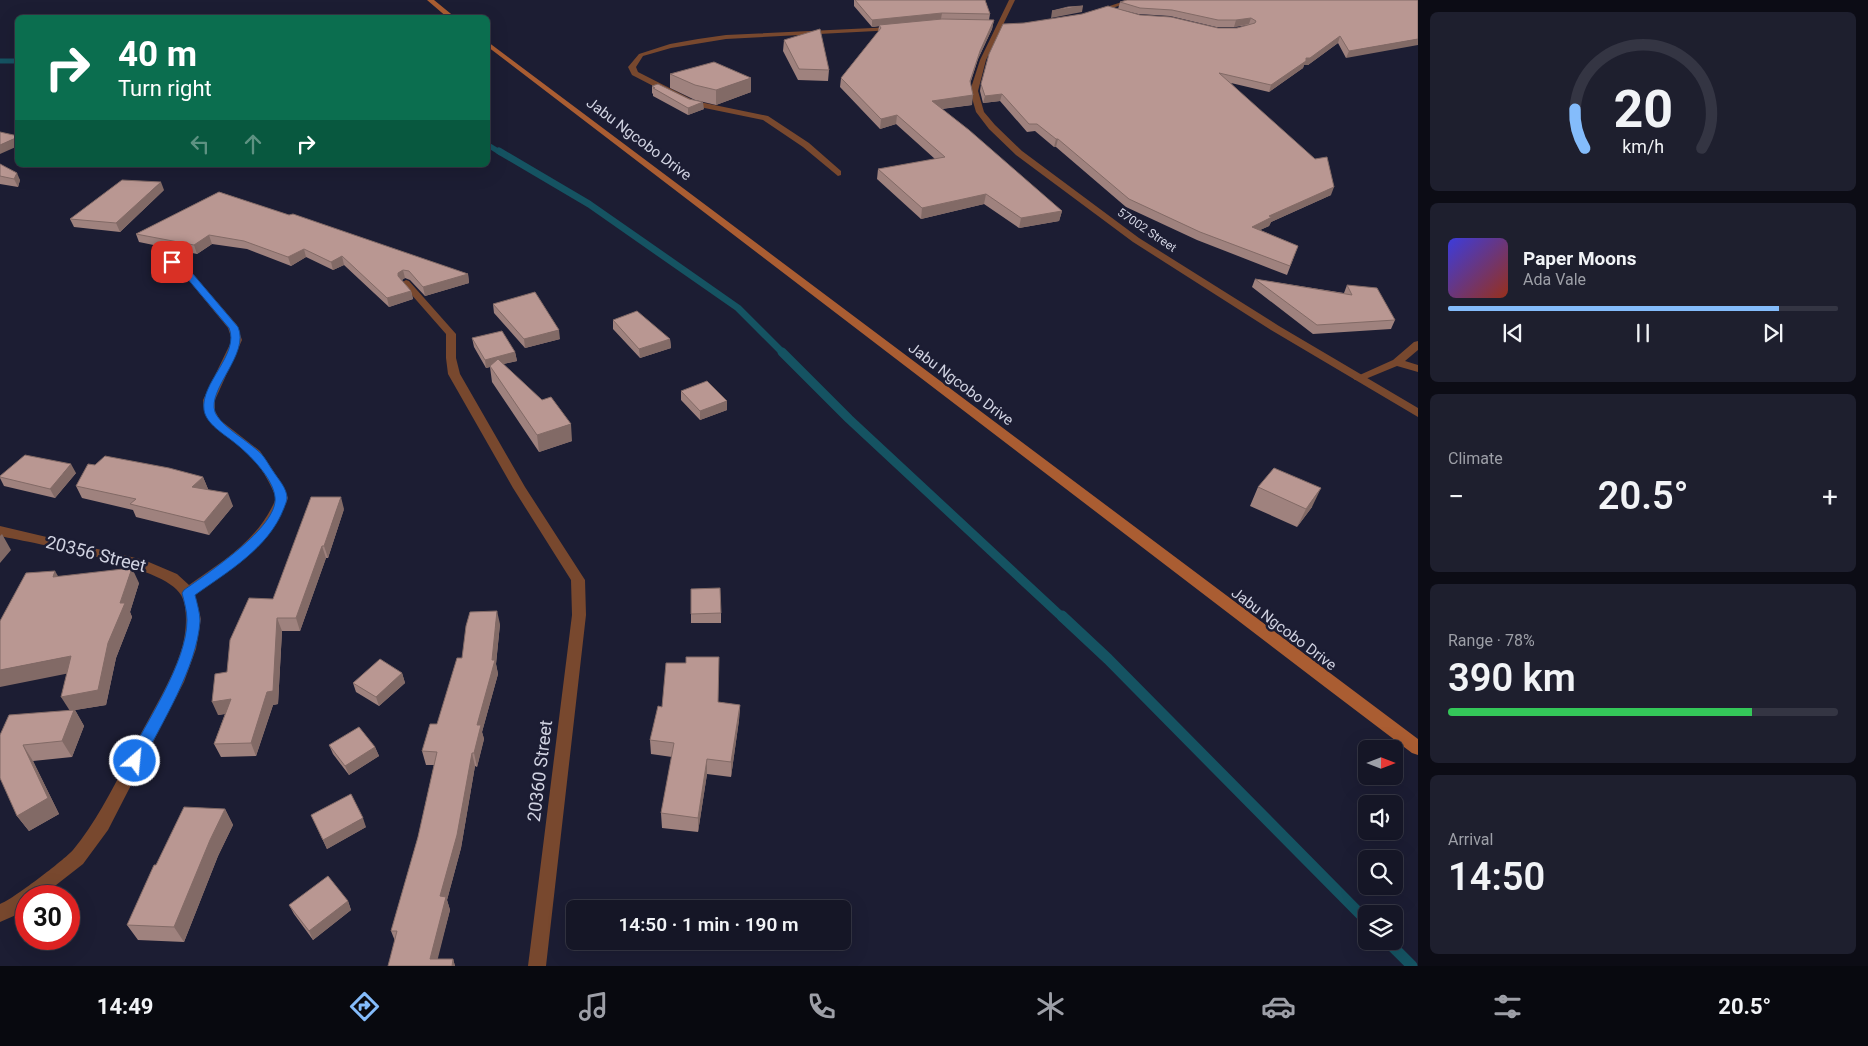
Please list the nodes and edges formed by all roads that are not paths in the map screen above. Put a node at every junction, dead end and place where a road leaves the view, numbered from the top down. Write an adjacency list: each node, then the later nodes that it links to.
1 (430, 0): 7 (main road)
2 (1012, 0): 16 (street, 57002 Street)
3 (1135, 0): 4 (street)
4 (1105, 9): 5 (street); 6 (street)
5 (1088, 14)
6 (1123, 14)
7 (449, 15)
8 (900, 28): 10 (street)
9 (490, 46): 20 (main road, Jabu Ngcobo Drive)
10 (838, 173)
11 (159, 255): 19 (street)
12 (406, 283): 24 (street, 20360 Street)
13 (1418, 344): 14 (street)
14 (1397, 362): 15 (street); 16 (street)
15 (1418, 369)
16 (1359, 378): 17 (street, 57002 Street)
17 (1418, 414)
18 (0, 531): 19 (street, 20356 Street)
19 (188, 593): 21 (street)
20 (1418, 748)
21 (42, 885)
22 (15, 905): 23 (street)
23 (0, 913)
24 (537, 966)

